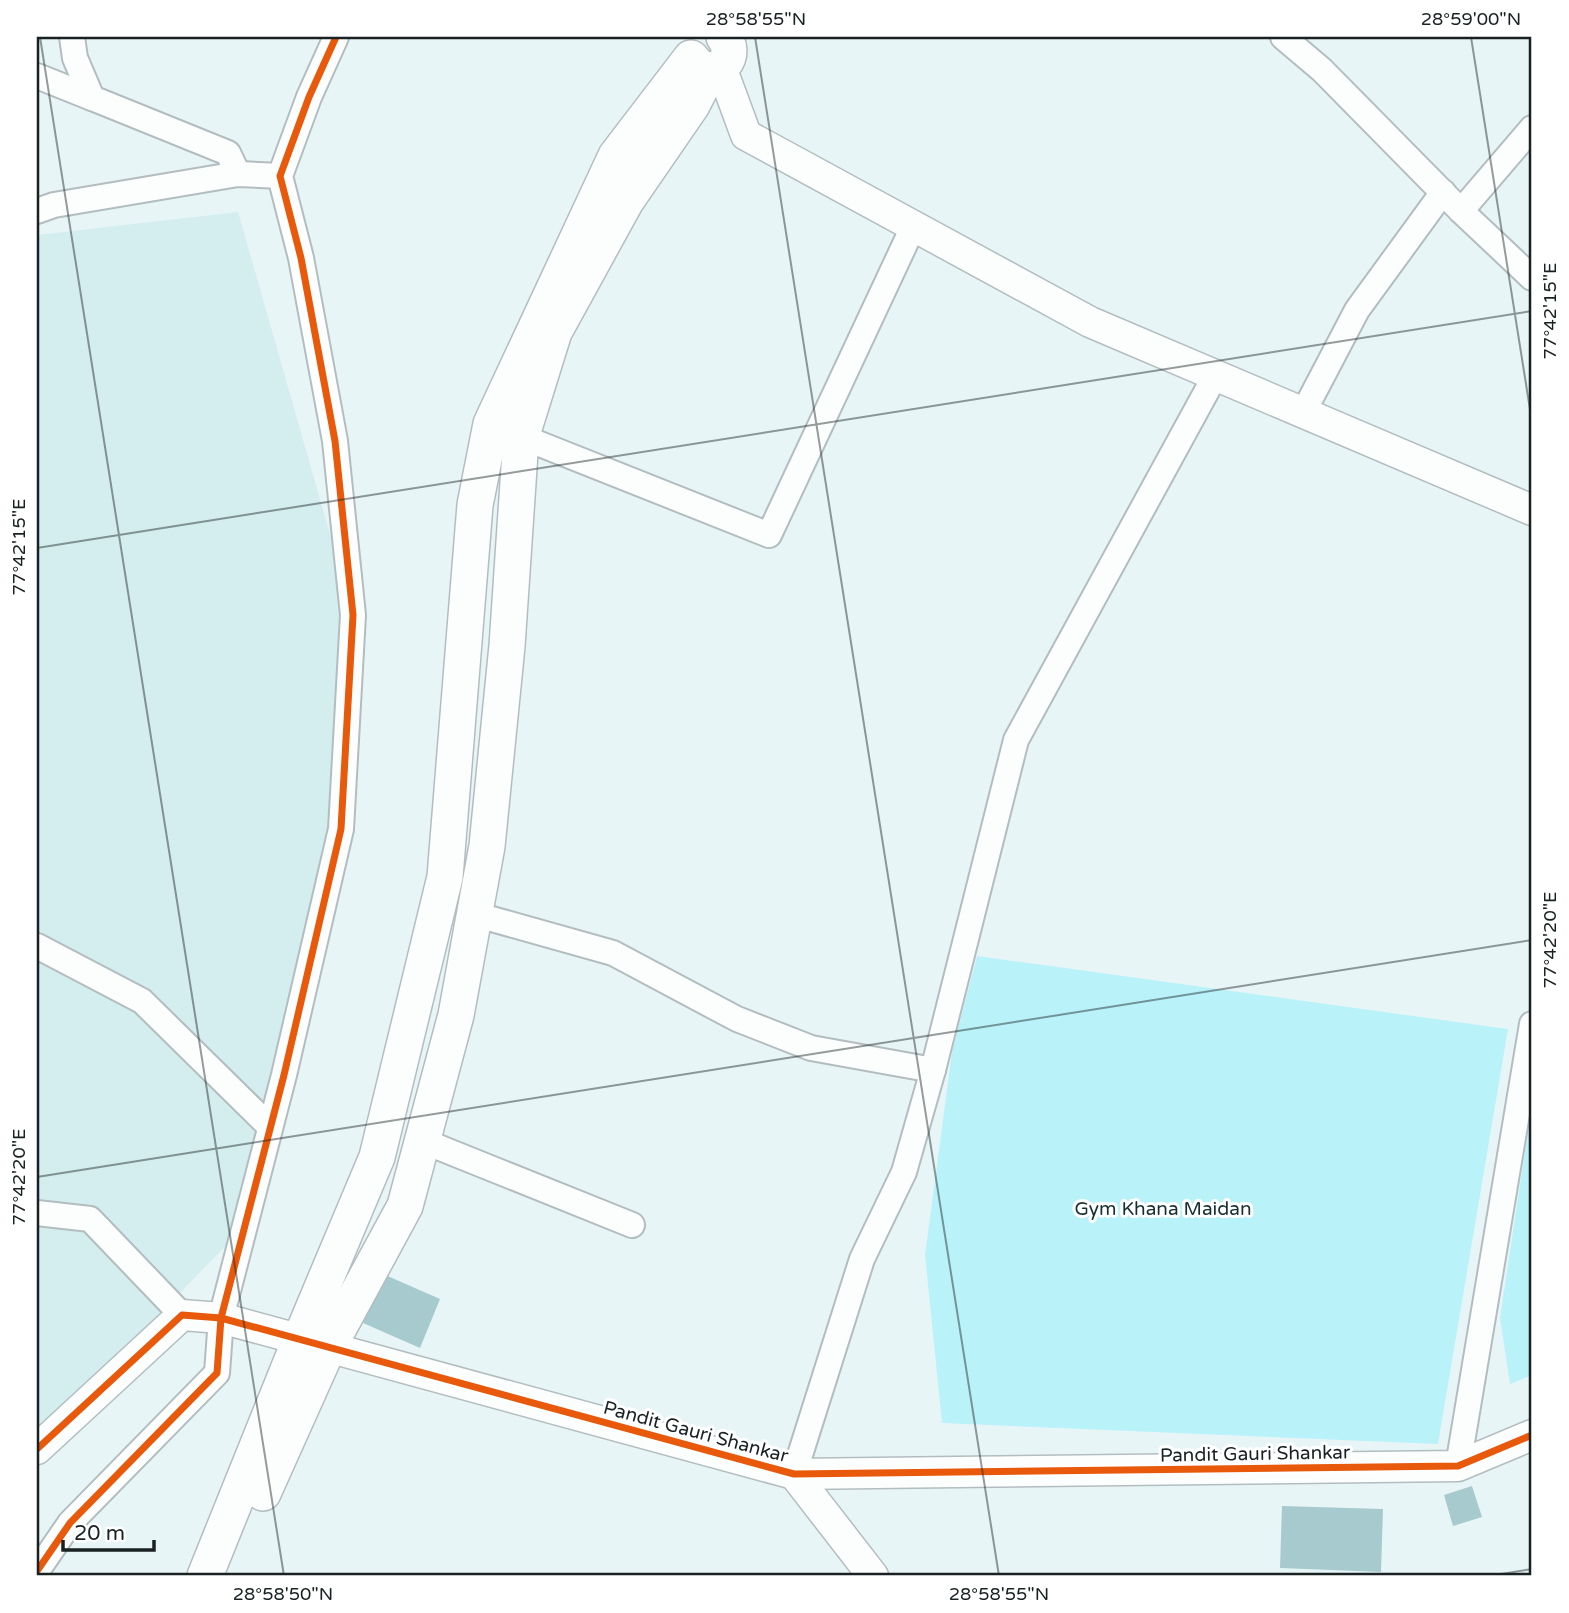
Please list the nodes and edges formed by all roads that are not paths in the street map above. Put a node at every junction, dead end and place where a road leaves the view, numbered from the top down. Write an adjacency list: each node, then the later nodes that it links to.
1 (72, 37): 6 (street)
2 (336, 37): 9 (street)
3 (1283, 37): 10 (street)
4 (708, 54): 13 (street); 17 (main road)
5 (37, 76): 6 (street)
6 (92, 98): 8 (street)
7 (1532, 128): 12 (street)
8 (238, 174): 9 (street); 11 (street)
9 (281, 176): 23 (street)
10 (1443, 192): 12 (street); 16 (street)
11 (37, 211)
12 (1461, 211): 14 (street)
13 (913, 227): 15 (street); 17 (street)
14 (1532, 278)
15 (1215, 376): 16 (street); 22 (street)
16 (1303, 413): 18 (street)
17 (506, 431): 19 (main road); 25 (main road)
18 (1532, 510)
19 (474, 914): 22 (street); 24 (main road)
20 (37, 946): 23 (street)
21 (1532, 1024): 34 (street)
22 (933, 1070): 35 (street)
23 (270, 1127): 30 (street)
24 (423, 1141): 26 (main road); 28 (street)
25 (362, 1193): 26 (main road); 31 (main road)
26 (405, 1206): 31 (main road)
27 (37, 1213): 29 (street)
28 (632, 1225)
29 (182, 1315): 30 (street, Pandit Gauri Shankar); 33 (street)
30 (221, 1318): 31 (street, Pandit Gauri Shankar); 36 (street)
31 (314, 1344): 35 (street, Pandit Gauri Shankar); 37 (main road); 38 (main road)
32 (1532, 1435): 34 (street, Pandit Gauri Shankar)
33 (37, 1449)
34 (1458, 1466): 35 (street, Pandit Gauri Shankar)
35 (794, 1474): 39 (street)
36 (37, 1571)
37 (205, 1576)
38 (229, 1576)
39 (873, 1576)

